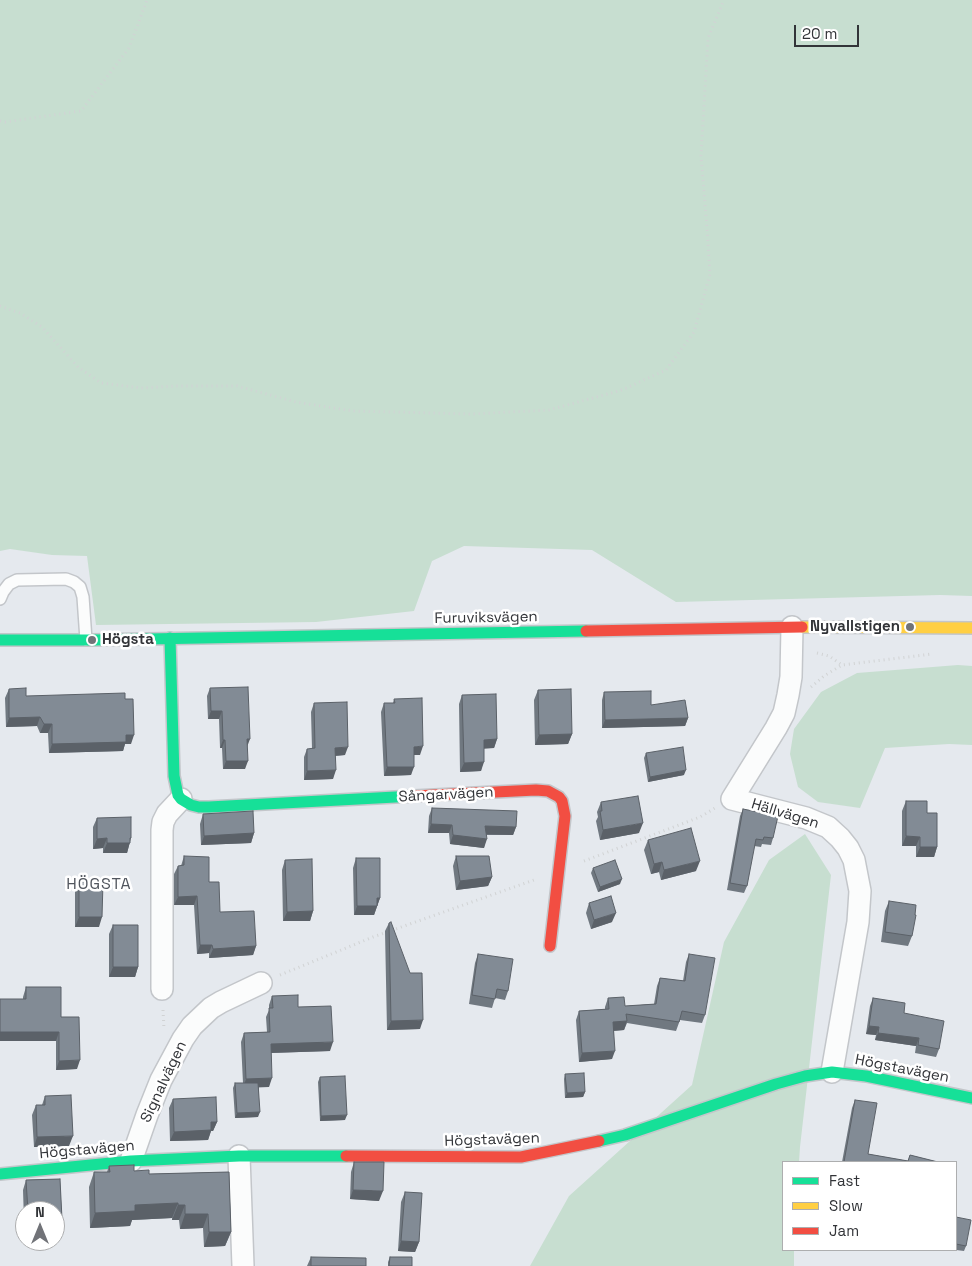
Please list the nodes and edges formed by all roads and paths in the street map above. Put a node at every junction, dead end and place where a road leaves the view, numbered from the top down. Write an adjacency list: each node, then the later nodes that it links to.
1 (147, 0): 3 (path)
2 (724, 0): 4 (path)
3 (0, 121)
4 (0, 306)
5 (0, 599): 10 (lane)
6 (792, 627): 7 (street, Furuviksvägen); 8 (street, Furuviksvägen); 11 (street, Hällvägen)
7 (972, 628)
8 (170, 638): 10 (street, Furuviksvägen); 15 (street)
9 (0, 640): 10 (street, Furuviksvägen)
10 (86, 640)
11 (791, 649): 13 (path); 16 (street, Hällvägen)
12 (941, 652): 13 (path)
13 (842, 665): 14 (path)
14 (810, 688)
15 (181, 799): 17 (street, Sångarvägen); 20 (street)
16 (732, 799): 17 (path); 21 (street, Hällvägen)
17 (558, 871): 18 (street, Sångarvägen); 19 (path)
18 (550, 946)
19 (261, 983): 24 (street, Signalvägen)
20 (162, 989)
21 (832, 1072): 22 (street, Högstavägen); 23 (street, Högstavägen)
22 (972, 1098)
23 (239, 1156): 24 (street, Högstavägen); 26 (street)
24 (131, 1161): 25 (street, Högstavägen)
25 (0, 1174)
26 (243, 1266)

